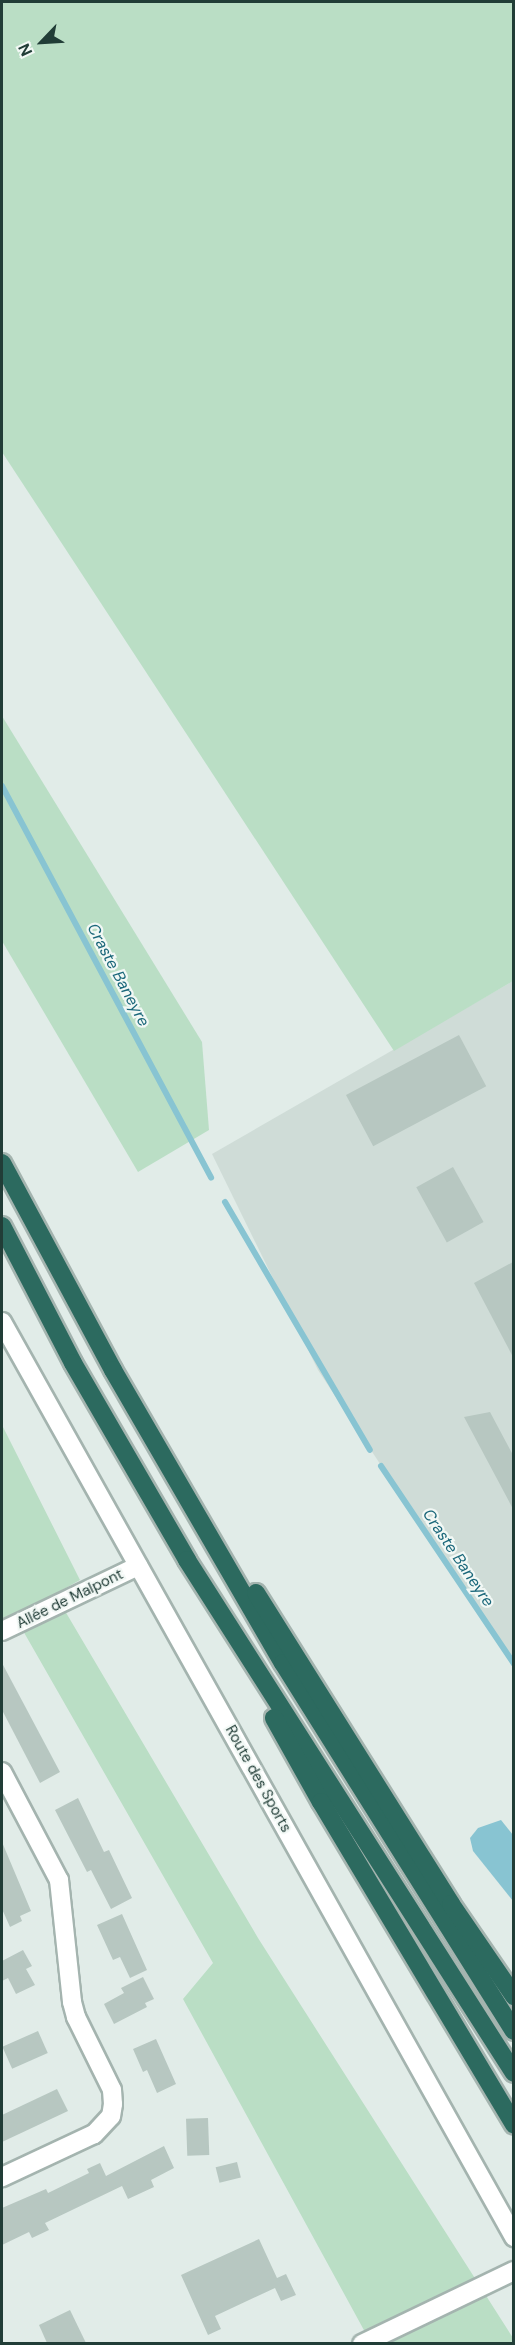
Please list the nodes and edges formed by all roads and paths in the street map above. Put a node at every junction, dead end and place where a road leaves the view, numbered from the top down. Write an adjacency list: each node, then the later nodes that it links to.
1 (2, 1163): 4 (highway)
2 (2, 1226): 5 (highway)
3 (2, 1322): 6 (street, Route des Sports)
4 (113, 1370): 9 (highway); 10 (highway)
5 (187, 1560): 11 (highway); 12 (highway)
6 (138, 1566): 7 (street, Allée de Malpont); 14 (street, Route des Sports)
7 (2, 1631)
8 (2, 1772): 13 (street)
9 (513, 1996)
10 (513, 2031)
11 (513, 2073)
12 (513, 2125)
13 (2, 2177)
14 (513, 2237)
15 (513, 2271): 16 (street)
16 (362, 2343)

